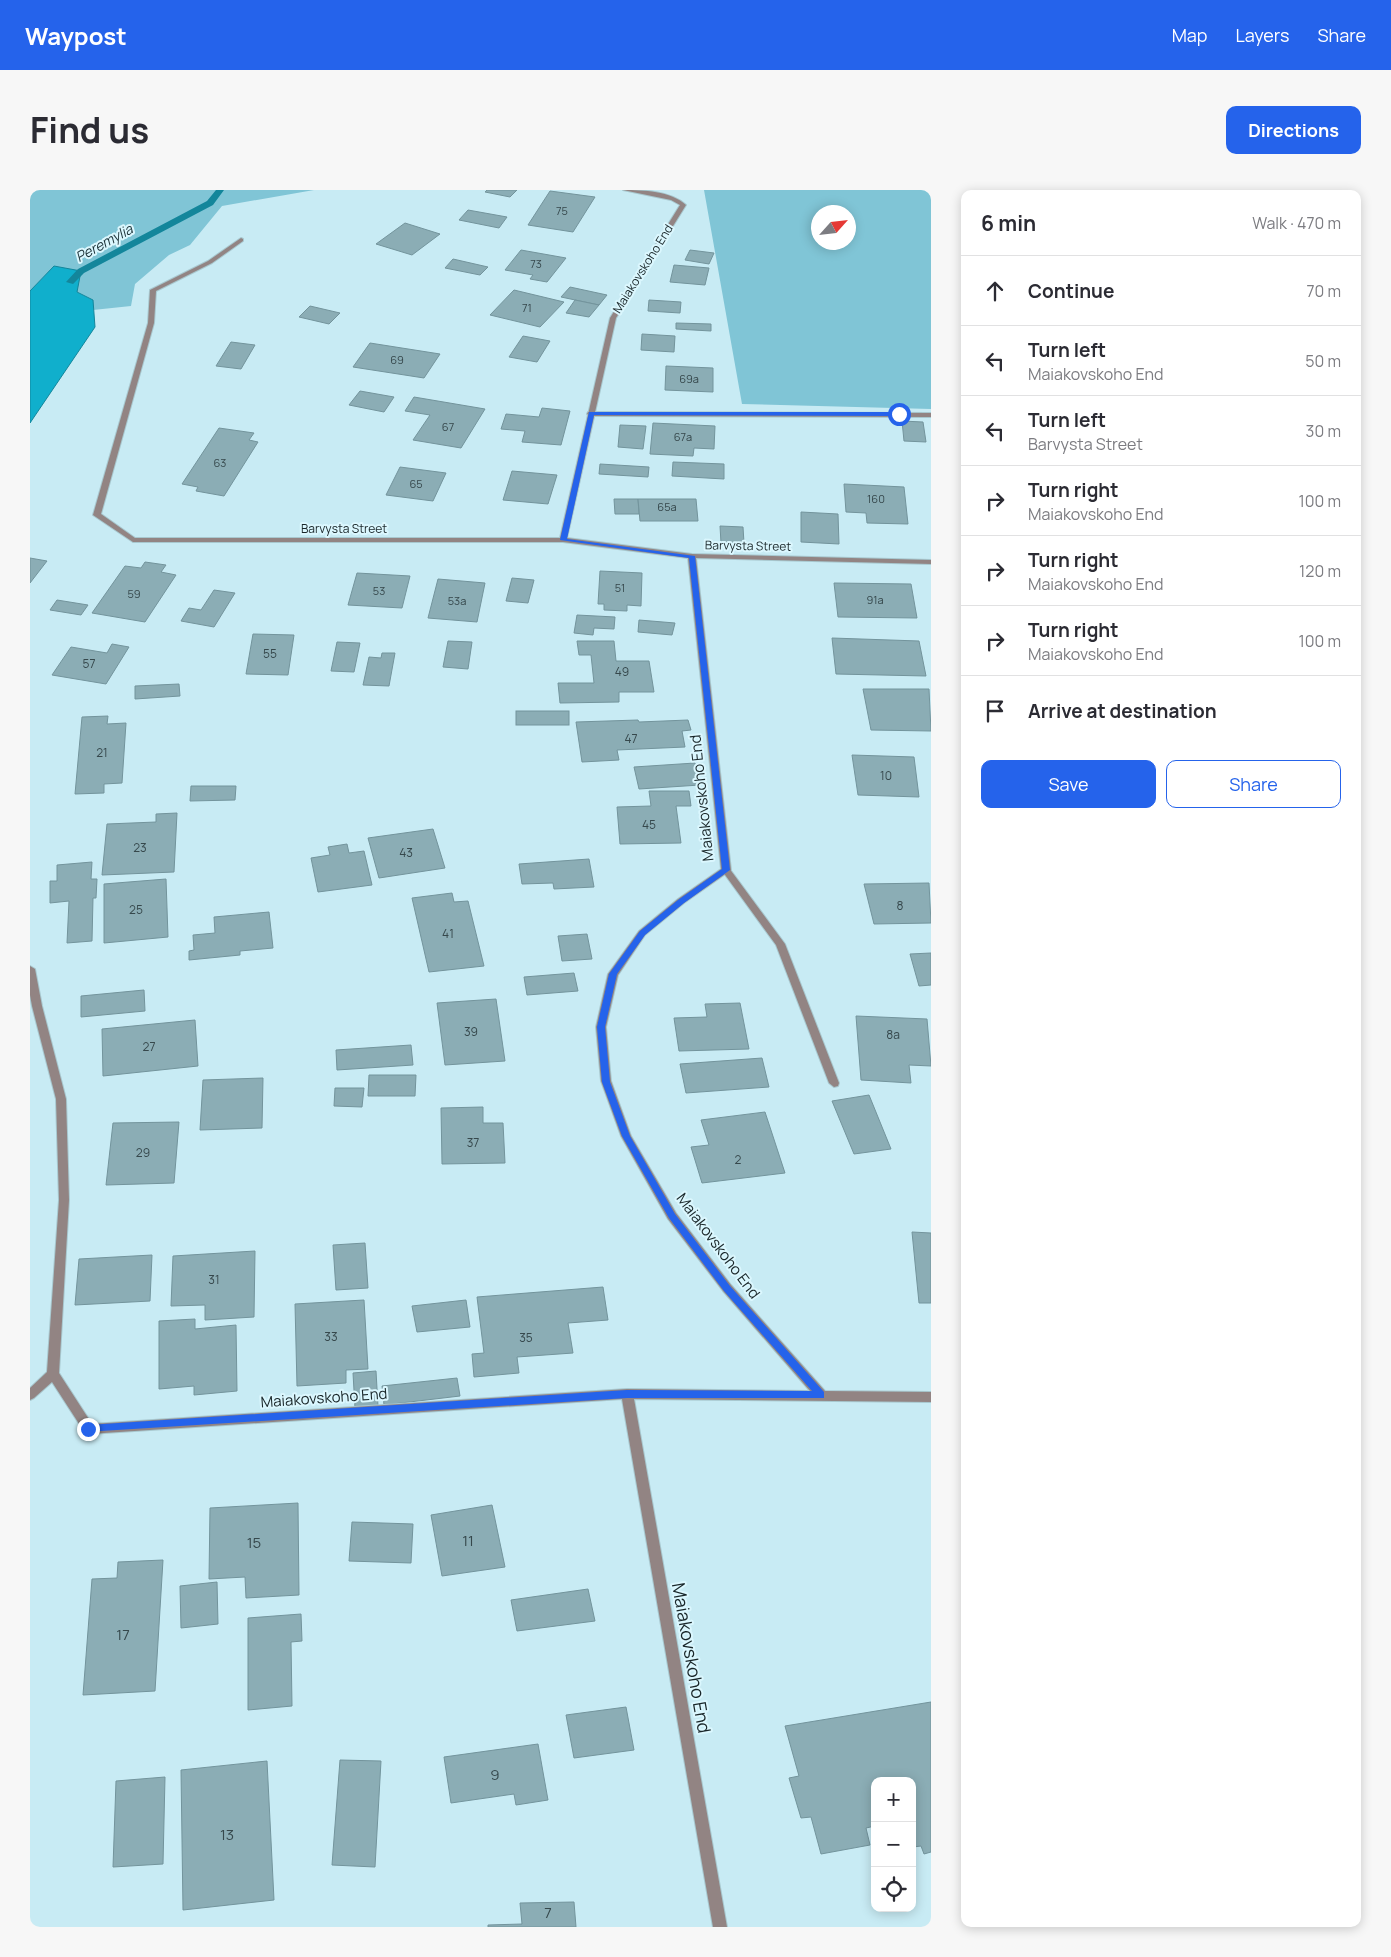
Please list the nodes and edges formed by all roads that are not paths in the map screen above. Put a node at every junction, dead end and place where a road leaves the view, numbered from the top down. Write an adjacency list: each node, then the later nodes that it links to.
1 (626, 190): 3 (street, Maiakovskoho End)
2 (241, 240): 5 (street, Barvysta Street)
3 (592, 414): 4 (street); 5 (street, Maiakovskoho End)
4 (931, 415)
5 (563, 540): 6 (street, Barvysta Street)
6 (692, 556): 7 (street, Barvysta Street); 8 (street, Maiakovskoho End)
7 (931, 562)
8 (726, 870): 10 (street); 14 (street, Maiakovskoho End)
9 (30, 970): 11 (street)
10 (834, 1083)
11 (53, 1374): 12 (street, Maiakovskoho End); 13 (street)
12 (627, 1394): 14 (street, Maiakovskoho End); 16 (street, Maiakovskoho End)
13 (30, 1395)
14 (821, 1395): 15 (street, Maiakovskoho End)
15 (931, 1396)
16 (720, 1927)

